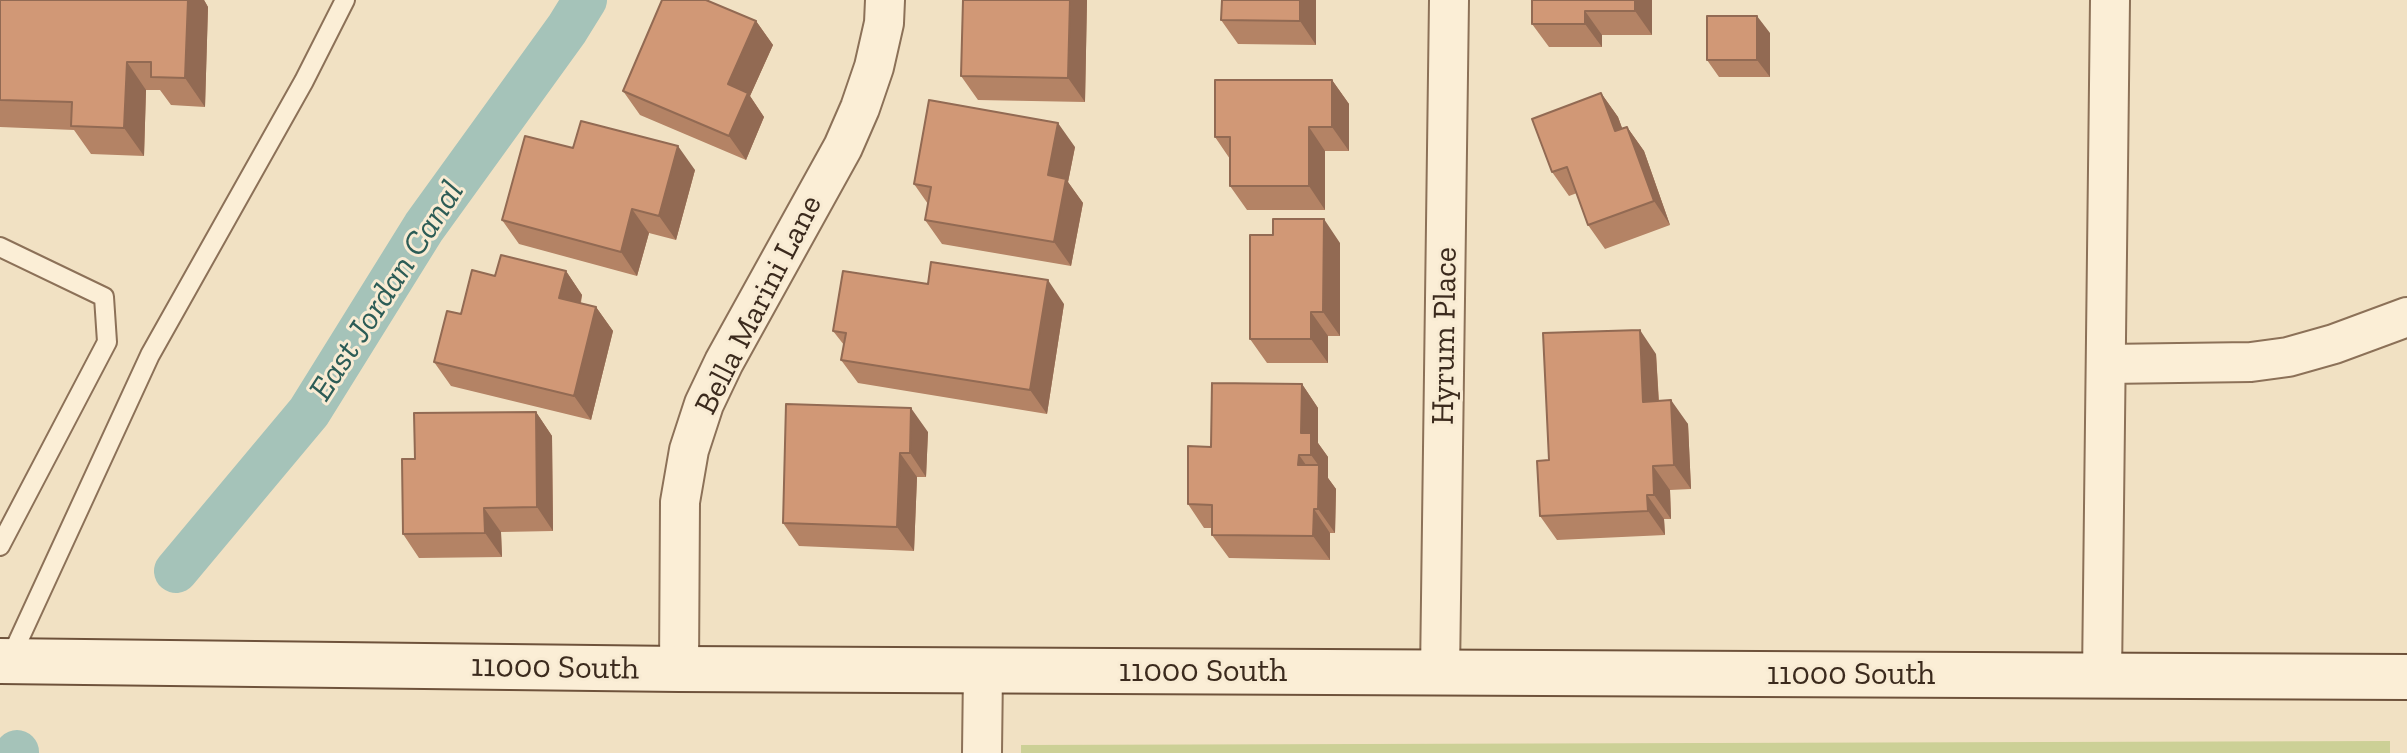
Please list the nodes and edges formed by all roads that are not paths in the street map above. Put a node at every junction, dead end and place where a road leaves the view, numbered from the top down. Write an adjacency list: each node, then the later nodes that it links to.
1 (345, 0): 9 (lane)
2 (885, 0): 10 (street, Bella Marini Lane)
3 (1449, 0): 12 (street, Hyrum Place)
4 (2110, 0): 7 (street)
5 (0, 247): 8 (lane)
6 (2407, 317): 7 (street)
7 (2106, 364): 13 (street)
8 (0, 546)
9 (5, 661): 10 (street, 11000 South)
10 (679, 669): 11 (street, 11000 South)
11 (983, 671): 12 (street, 11000 South); 15 (street)
12 (1440, 673): 13 (street, 11000 South)
13 (2102, 676): 14 (street, 11000 South)
14 (2407, 677)
15 (982, 753)

